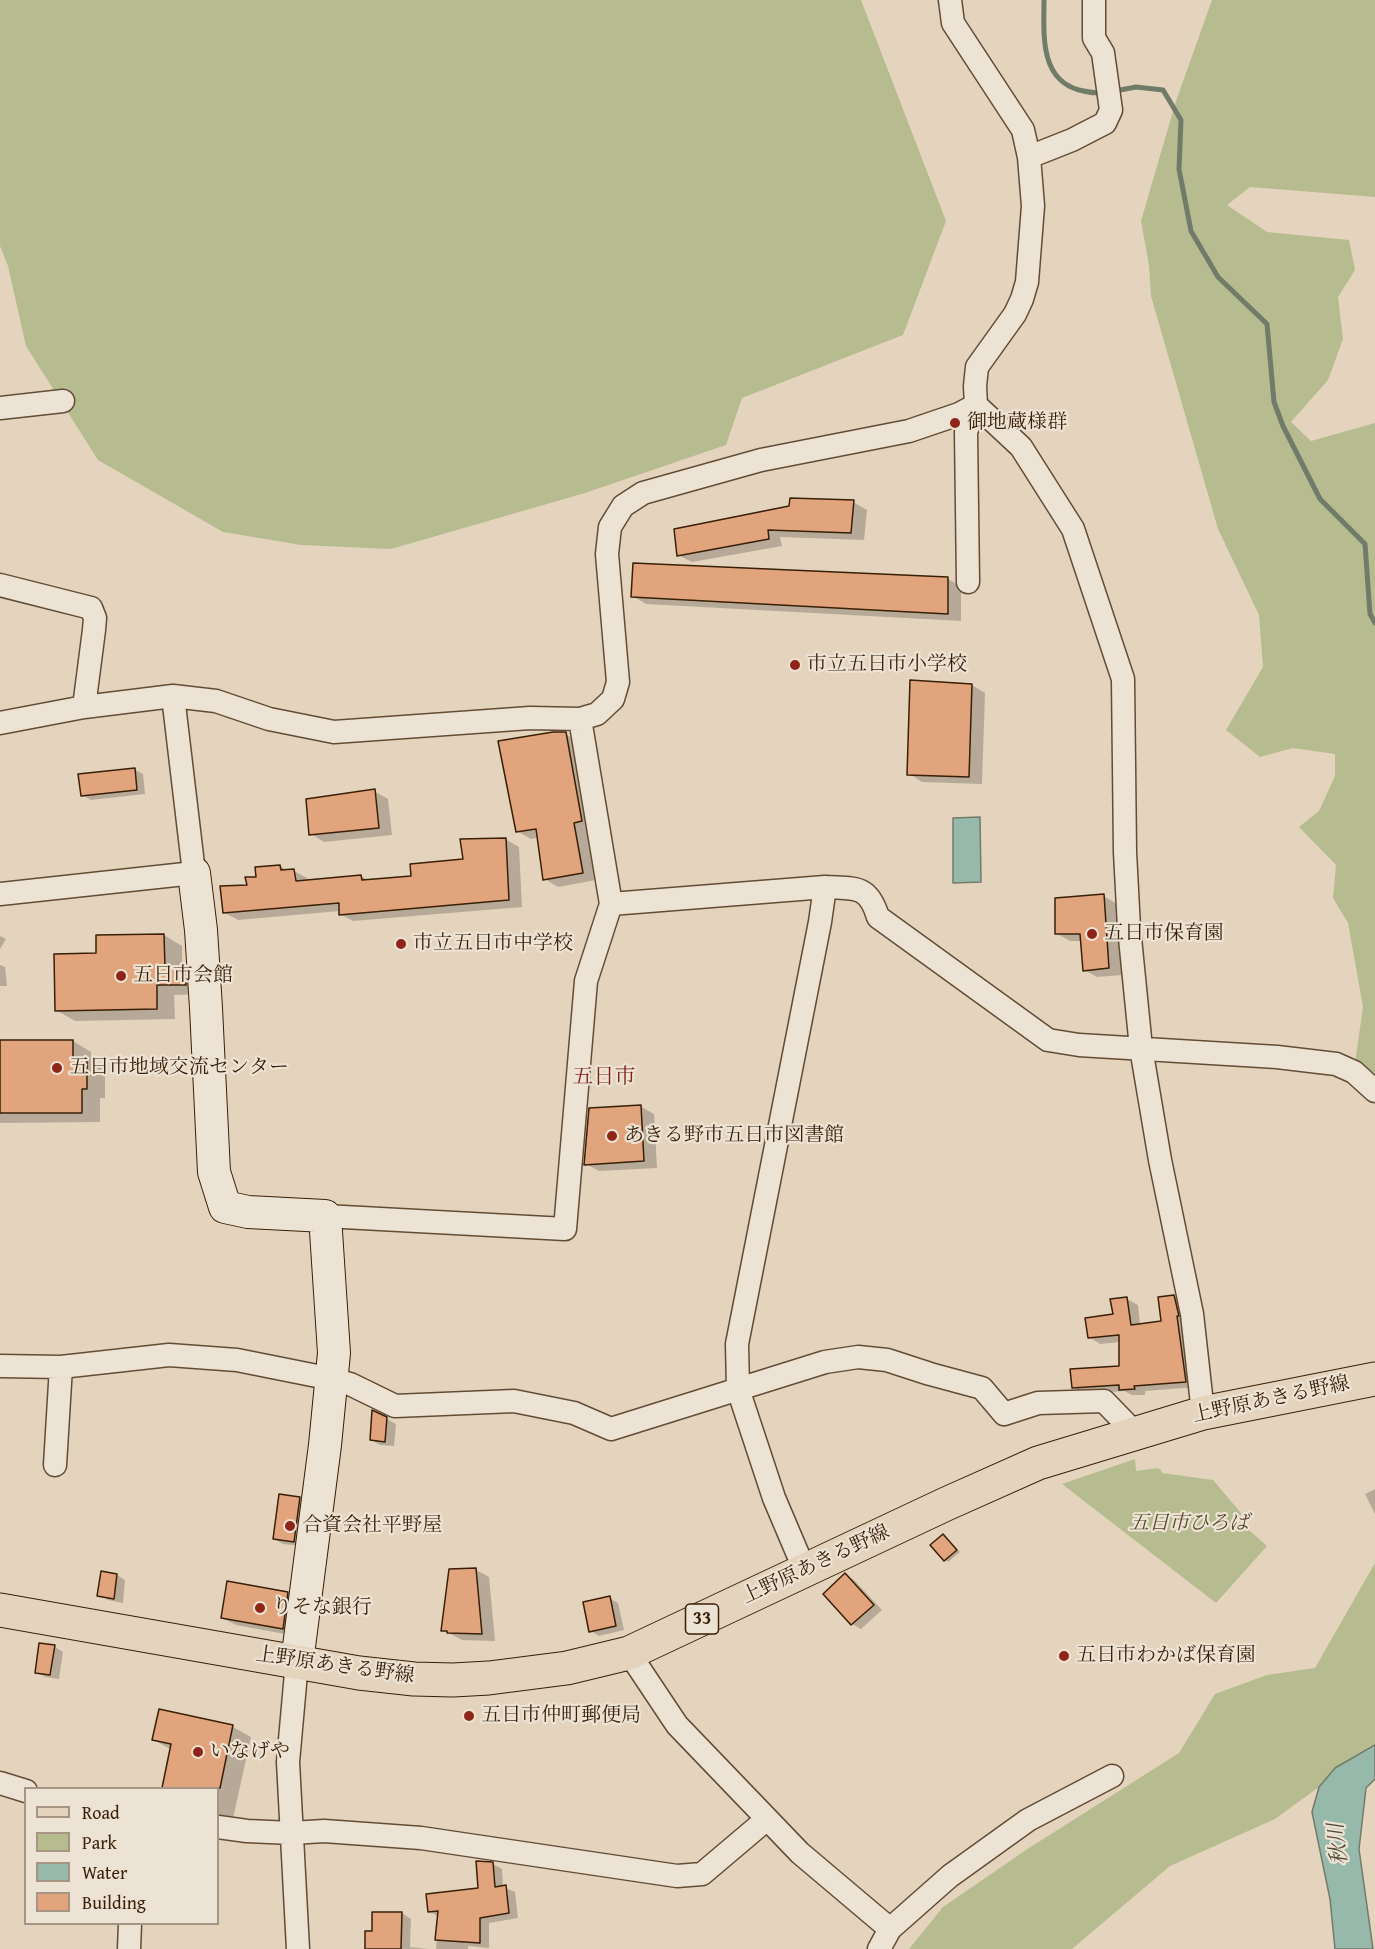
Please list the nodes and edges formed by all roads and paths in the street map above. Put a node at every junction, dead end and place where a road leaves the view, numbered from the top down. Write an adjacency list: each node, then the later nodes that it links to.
1 (950, 0): 3 (street)
2 (1094, 0): 3 (street)
3 (1029, 157): 5 (street)
4 (63, 401): 6 (street)
5 (976, 405): 7 (street); 11 (street); 17 (street)
6 (0, 408)
7 (968, 582)
8 (0, 585): 10 (street)
9 (173, 696): 10 (street); 11 (street); 13 (street)
10 (84, 707): 12 (street)
11 (580, 719): 16 (street)
12 (0, 723)
13 (194, 873): 15 (street); 19 (street)
14 (825, 887): 16 (street); 17 (street); 24 (street)
15 (0, 894)
16 (611, 904): 19 (street)
17 (1141, 1048): 18 (street); 25 (street)
18 (1375, 1091)
19 (325, 1216): 23 (street)
20 (0, 1366): 21 (street)
21 (61, 1367): 23 (street); 27 (street)
22 (1375, 1378): 25 (main road, 上野原あきる野線 / 33)
23 (332, 1379): 24 (street); 31 (street)
24 (738, 1389): 26 (street); 28 (street)
25 (1203, 1413): 26 (main road, 上野原あきる野線 / 33)
26 (1135, 1432): 28 (main road, 上野原あきる野線 / 33)
27 (55, 1465)
28 (805, 1571): 30 (main road, 上野原あきる野線 / 33)
29 (0, 1610): 31 (main road, 上野原あきる野線 / 33)
30 (629, 1653): 31 (main road, 上野原あきる野線 / 33); 35 (street)
31 (297, 1662): 37 (street)
32 (1112, 1776): 39 (street)
33 (0, 1783): 34 (street)
34 (24, 1790)
35 (766, 1819): 37 (street); 39 (street)
36 (219, 1827): 37 (street)
37 (292, 1833): 41 (street)
38 (130, 1925): 40 (street)
39 (884, 1939)
40 (129, 1949)
41 (297, 1949)

